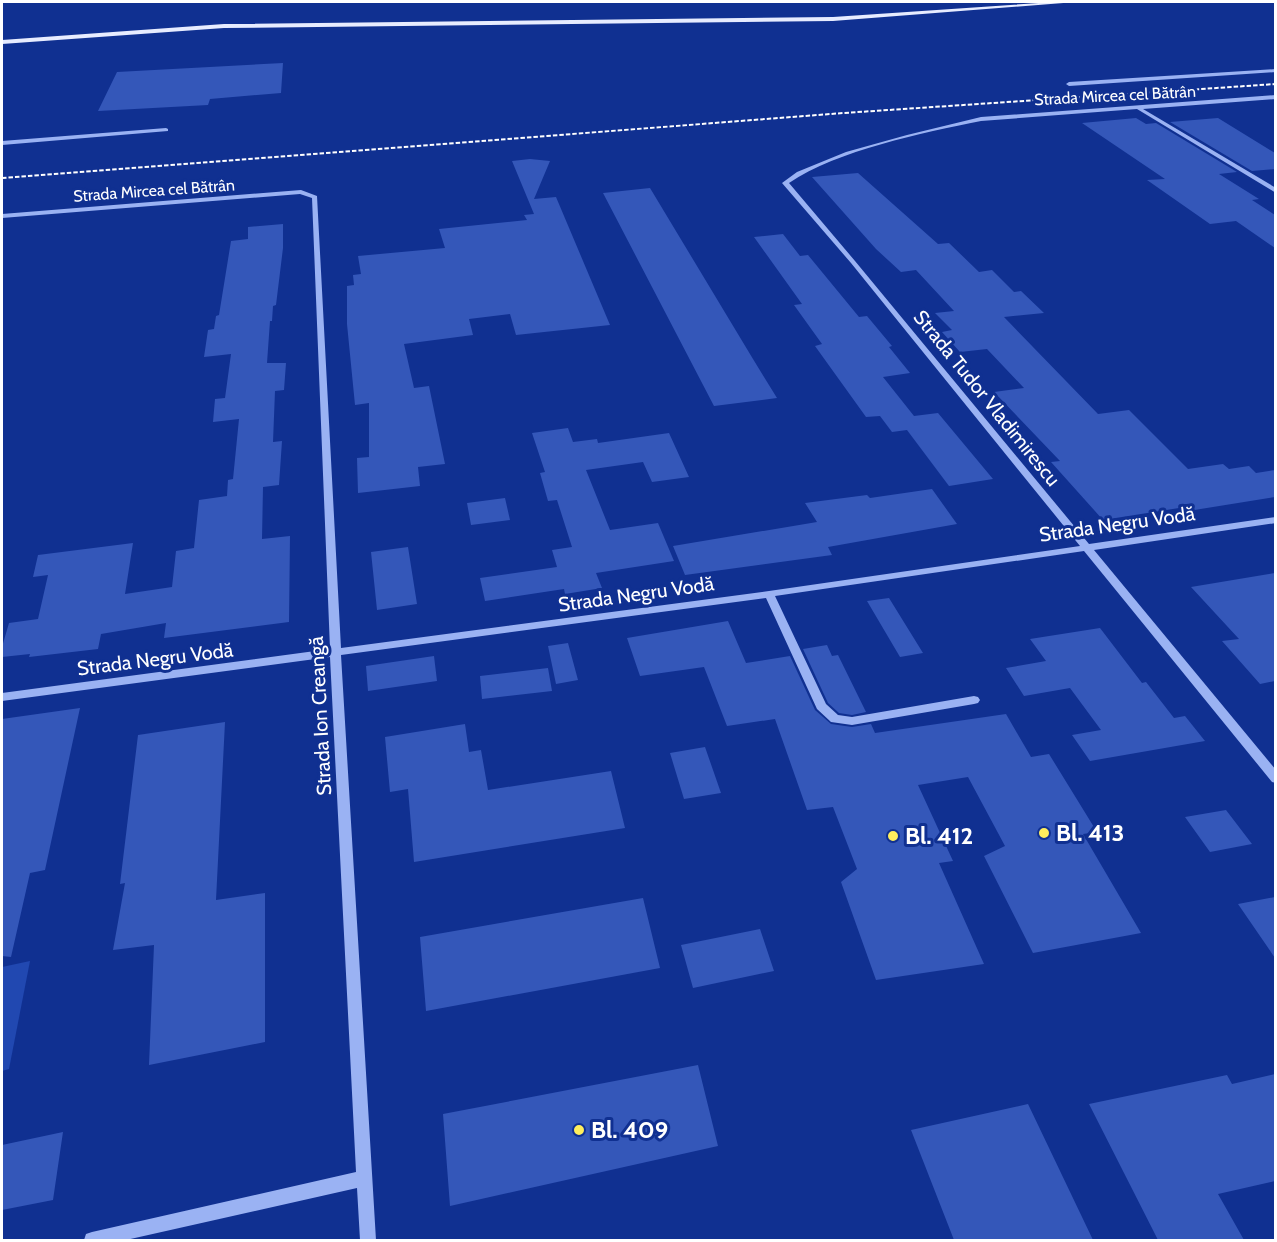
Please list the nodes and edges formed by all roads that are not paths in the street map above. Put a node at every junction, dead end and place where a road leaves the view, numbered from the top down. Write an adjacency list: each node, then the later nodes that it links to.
1 (1072, 2): 2 (main road)
2 (2, 42)
3 (1275, 70): 4 (street)
4 (1069, 84)
5 (1275, 97): 6 (street, Strada Mircea cel Bătrân)
6 (1140, 109): 7 (street, Strada Mircea cel Bătrân); 10 (street)
7 (957, 124): 14 (street, Strada Tudor Vladimirescu)
8 (166, 130): 9 (street)
9 (2, 143)
10 (1275, 191)
11 (308, 194): 12 (street, Strada Mircea cel Bătrân); 16 (street, Strada Ion Creangă)
12 (2, 216)
13 (1275, 520): 14 (street, Strada Negru Vodă)
14 (1084, 547): 15 (street, Strada Negru Vodă); 19 (street, Strada Tudor Vladimirescu)
15 (768, 594): 16 (street, Strada Negru Vodă); 18 (street)
16 (336, 653): 17 (street, Strada Negru Vodă); 20 (street, Strada Ion Creangă)
17 (2, 697)
18 (974, 700)
19 (1275, 779)
20 (364, 1178): 21 (street); 22 (street, Strada Ion Creangă)
21 (92, 1240)
22 (368, 1240)

